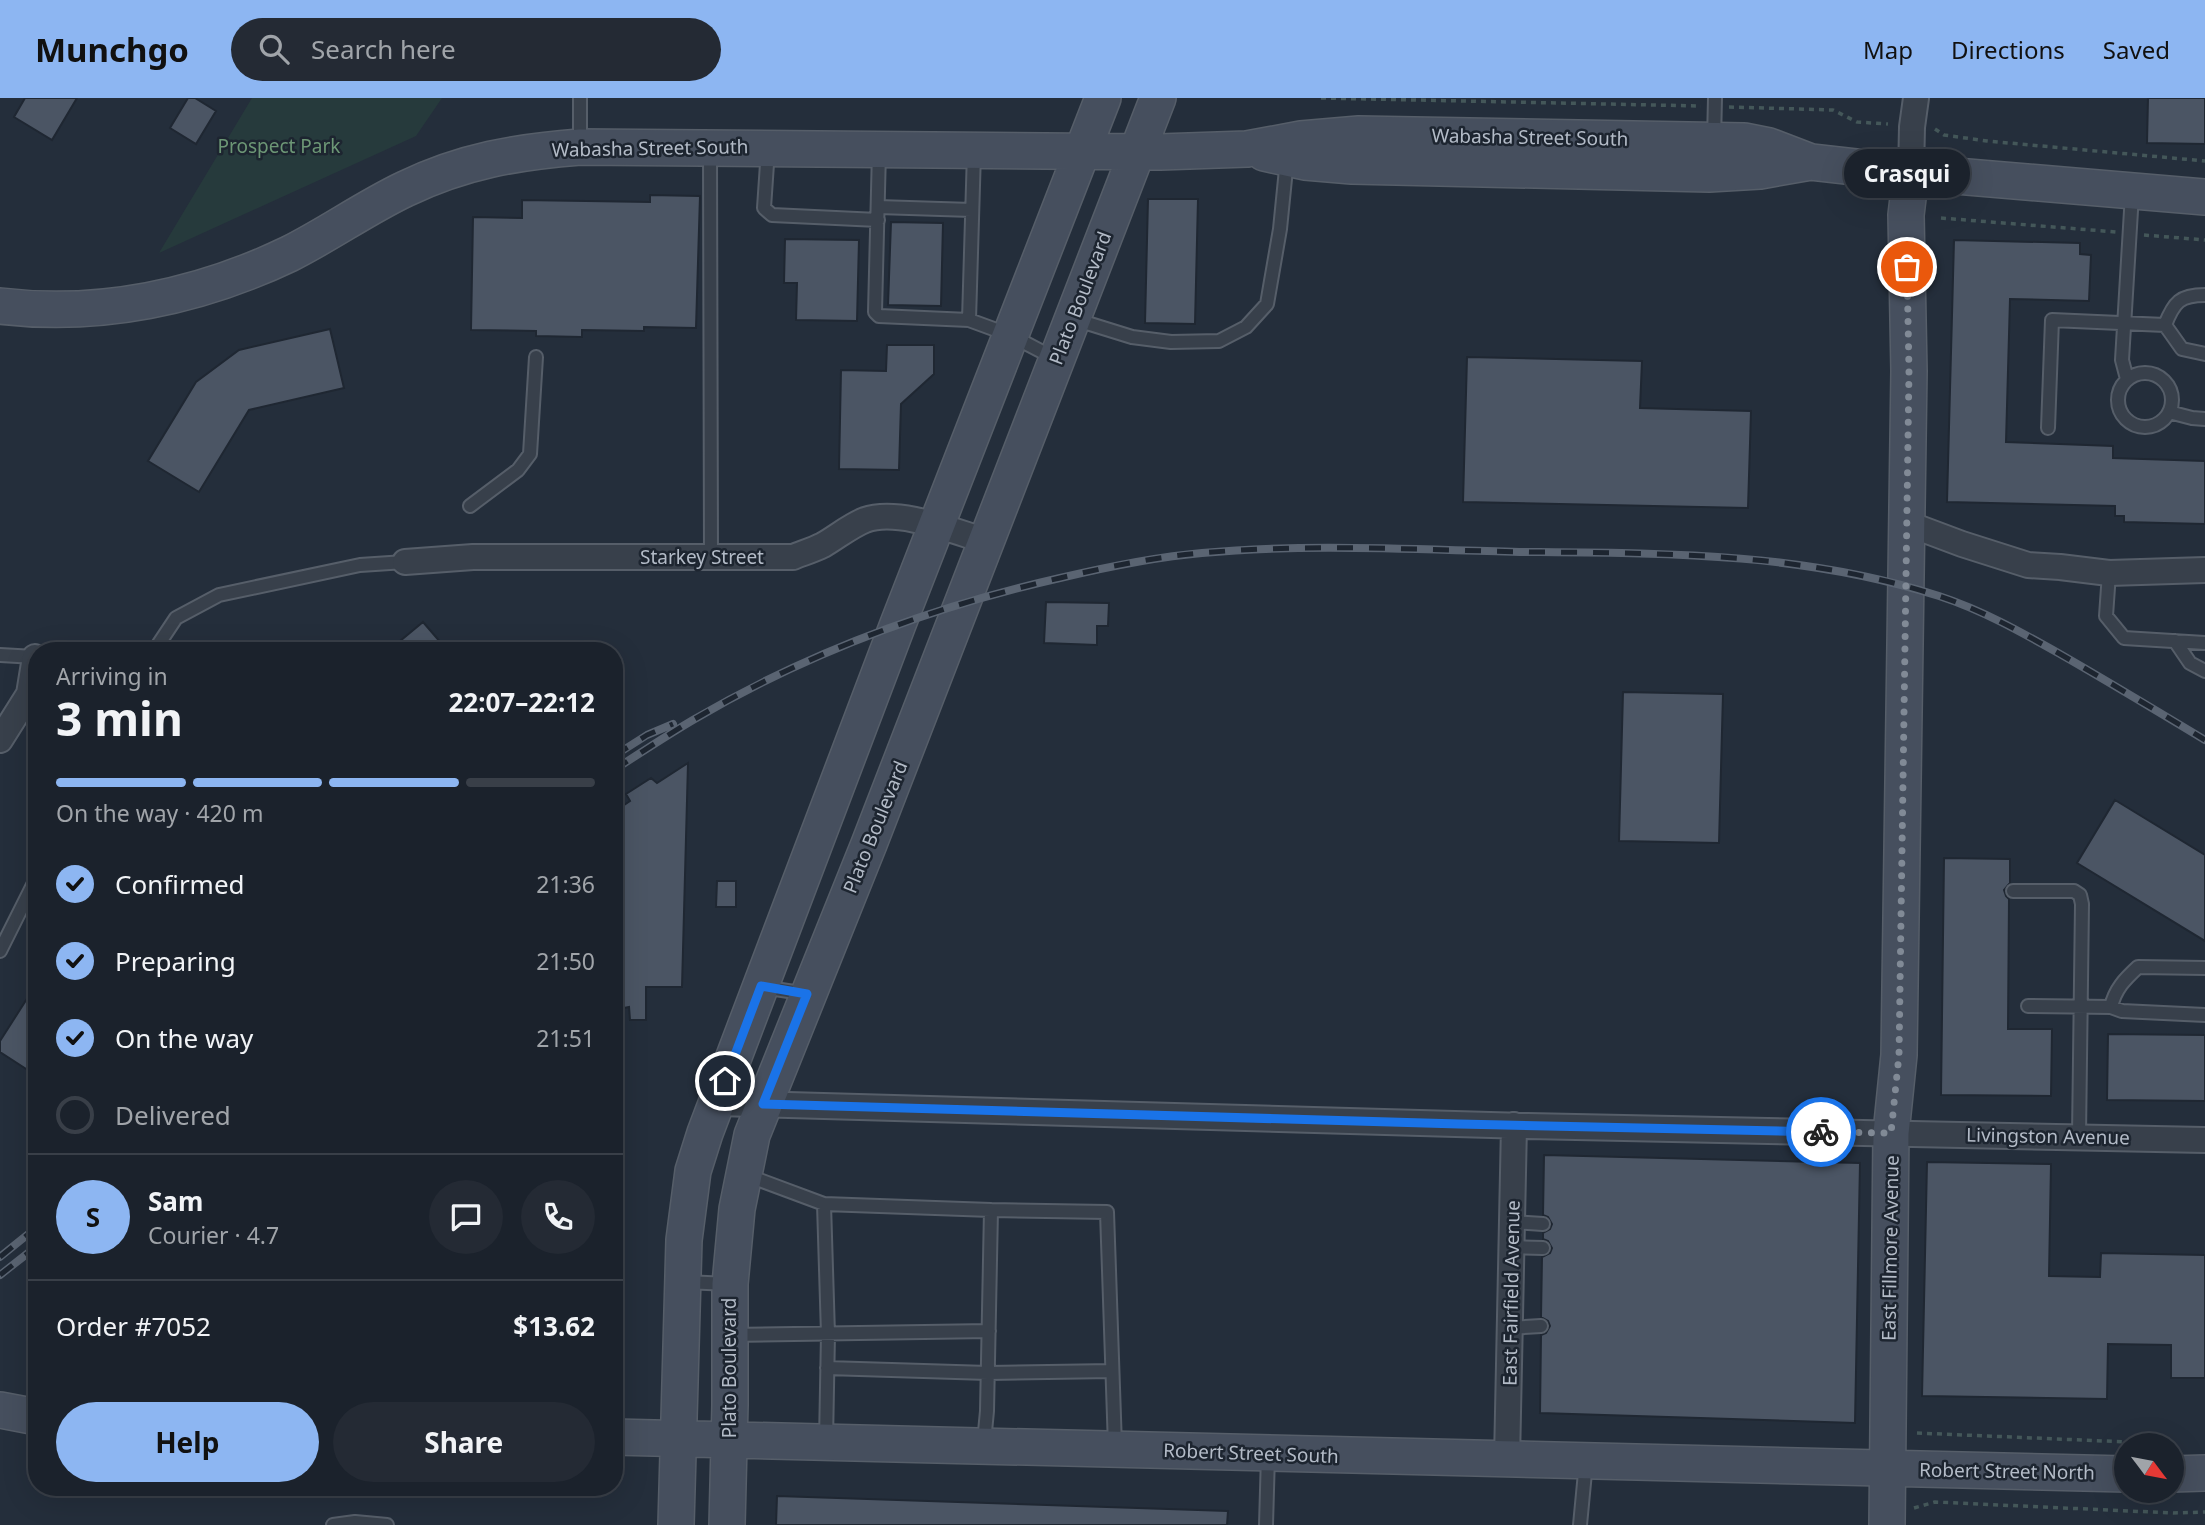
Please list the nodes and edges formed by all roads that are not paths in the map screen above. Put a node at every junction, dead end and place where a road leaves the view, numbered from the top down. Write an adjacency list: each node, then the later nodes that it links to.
1 (580, 98): 7 (lane)
2 (1103, 98): 13 (main road)
3 (1158, 98): 14 (main road, Plato Boulevard)
4 (1916, 98): 17 (street)
5 (1715, 102): 6 (lane)
6 (1714, 141): 11 (main road, Wabasha Street South); 16 (main road, Wabasha Street South)
7 (580, 147): 8 (main road, Wabasha Street South); 23 (main road, Wabasha Street South)
8 (710, 147): 9 (main road, Wabasha Street South); 40 (lane)
9 (769, 147): 10 (main road, Wabasha Street South); 21 (lane)
10 (879, 148): 12 (main road, Wabasha Street South); 21 (lane)
11 (1247, 149): 14 (main road, Wabasha Street South); 15 (main road, Wabasha Street South)
12 (974, 150): 13 (main road, Wabasha Street South); 20 (lane)
13 (1082, 152): 14 (main road, Wabasha Street South); 28 (main road)
14 (1137, 152): 24 (main road, Plato Boulevard)
15 (1287, 159): 16 (main road, Wabasha Street South); 24 (lane)
16 (1811, 162): 17 (main road, Wabasha Street South)
17 (1911, 173): 18 (main road, Wabasha Street South); 37 (main road, East Fillmore Avenue)
18 (2133, 190): 19 (main road, Wabasha Street South); 26 (lane)
19 (2205, 197)
20 (972, 210): 21 (lane); 25 (lane)
21 (878, 214): 25 (lane)
22 (2205, 295): 27 (lane)
23 (0, 306)
24 (1073, 318): 31 (main road, Plato Boulevard)
25 (969, 320): 28 (lane)
26 (2125, 323): 27 (lane); 32 (lane); 35 (lane)
27 (2165, 325): 29 (lane)
28 (1010, 335): 31 (lane); 38 (main road)
29 (2205, 354)
30 (536, 357): 36 (lane)
31 (1057, 359): 39 (main road, Plato Boulevard)
32 (2127, 379): 33 (lane); 33 (lane)
33 (2169, 412): 34 (lane)
34 (2205, 419)
35 (2048, 428)
36 (470, 506)
37 (1906, 523): 43 (street); 65 (main road, East Fillmore Avenue)
38 (937, 526): 39 (street, Starkey Street); 40 (street, Starkey Street); 56 (main road)
39 (986, 541): 57 (main road, Plato Boulevard)
40 (711, 557): 41 (street, Starkey Street)
41 (405, 562): 45 (lane)
42 (2205, 570): 43 (street)
43 (2109, 573): 44 (lane)
44 (2175, 641): 46 (lane); 49 (lane)
45 (160, 642)
46 (2205, 643)
47 (0, 655): 48 (lane)
48 (28, 657)
49 (2205, 671)
50 (28, 696): 51 (street)
51 (0, 740)
52 (2013, 891): 59 (lane)
53 (28, 895): 54 (lane)
54 (0, 951)
55 (2205, 968): 60 (lane)
56 (761, 986): 57 (lane); 62 (main road)
57 (807, 994): 63 (main road, Plato Boulevard)
58 (2028, 1006): 59 (lane)
59 (2081, 1006): 60 (lane); 66 (lane)
60 (2111, 1007): 61 (lane)
61 (2205, 1015)
62 (717, 1103): 63 (street, Livingston Avenue); 74 (main road)
63 (763, 1104): 64 (street, Livingston Avenue); 68 (main road, Plato Boulevard)
64 (1514, 1125): 65 (street, Livingston Avenue); 72 (street, East Fairfield Avenue)
65 (1891, 1133): 66 (street, Livingston Avenue); 96 (main road, East Fillmore Avenue)
66 (2079, 1136): 67 (street, Livingston Avenue)
67 (2205, 1140)
68 (743, 1174): 69 (lane); 75 (main road, Plato Boulevard)
69 (824, 1203): 70 (lane); 79 (lane)
70 (991, 1210): 78 (lane); 82 (lane)
71 (1543, 1224): 72 (lane)
72 (1512, 1234): 73 (lane); 77 (street, East Fairfield Avenue)
73 (1543, 1248)
74 (682, 1282): 75 (lane); 87 (main road)
75 (730, 1284): 80 (main road, Plato Boulevard)
76 (1541, 1326): 77 (lane)
77 (1510, 1328): 93 (street, East Fairfield Avenue)
78 (989, 1331): 79 (lane); 83 (lane)
79 (828, 1334): 80 (lane); 81 (lane)
80 (730, 1335): 88 (main road, Plato Boulevard)
81 (827, 1368): 83 (lane); 89 (lane)
82 (1112, 1371): 83 (lane); 91 (lane)
83 (988, 1373): 90 (lane)
84 (0, 1410): 85 (main road)
85 (28, 1415)
86 (623, 1437): 87 (main road, Robert Street South)
87 (679, 1439): 88 (main road, Robert Street South); 102 (main road)
88 (729, 1440): 89 (main road, Robert Street South); 103 (main road, Plato Boulevard)
89 (826, 1443): 90 (main road, Robert Street South)
90 (983, 1446): 91 (main road, Robert Street South)
91 (1115, 1450): 92 (main road, Robert Street South)
92 (1268, 1454): 93 (main road, Robert Street South); 104 (lane)
93 (1507, 1460): 94 (main road, Robert Street South)
94 (1586, 1462): 96 (main road, Robert Street South); 105 (lane)
95 (2184, 1462): 97 (main road)
96 (1887, 1469): 98 (main road, Robert Street North); 99 (main road, East Fillmore Avenue)
97 (2205, 1473)
98 (2114, 1474)
99 (1900, 1517)
100 (332, 1525): 101 (lane)
101 (387, 1525)
102 (677, 1525)
103 (727, 1525)
104 (1266, 1525)
105 (1580, 1525)

